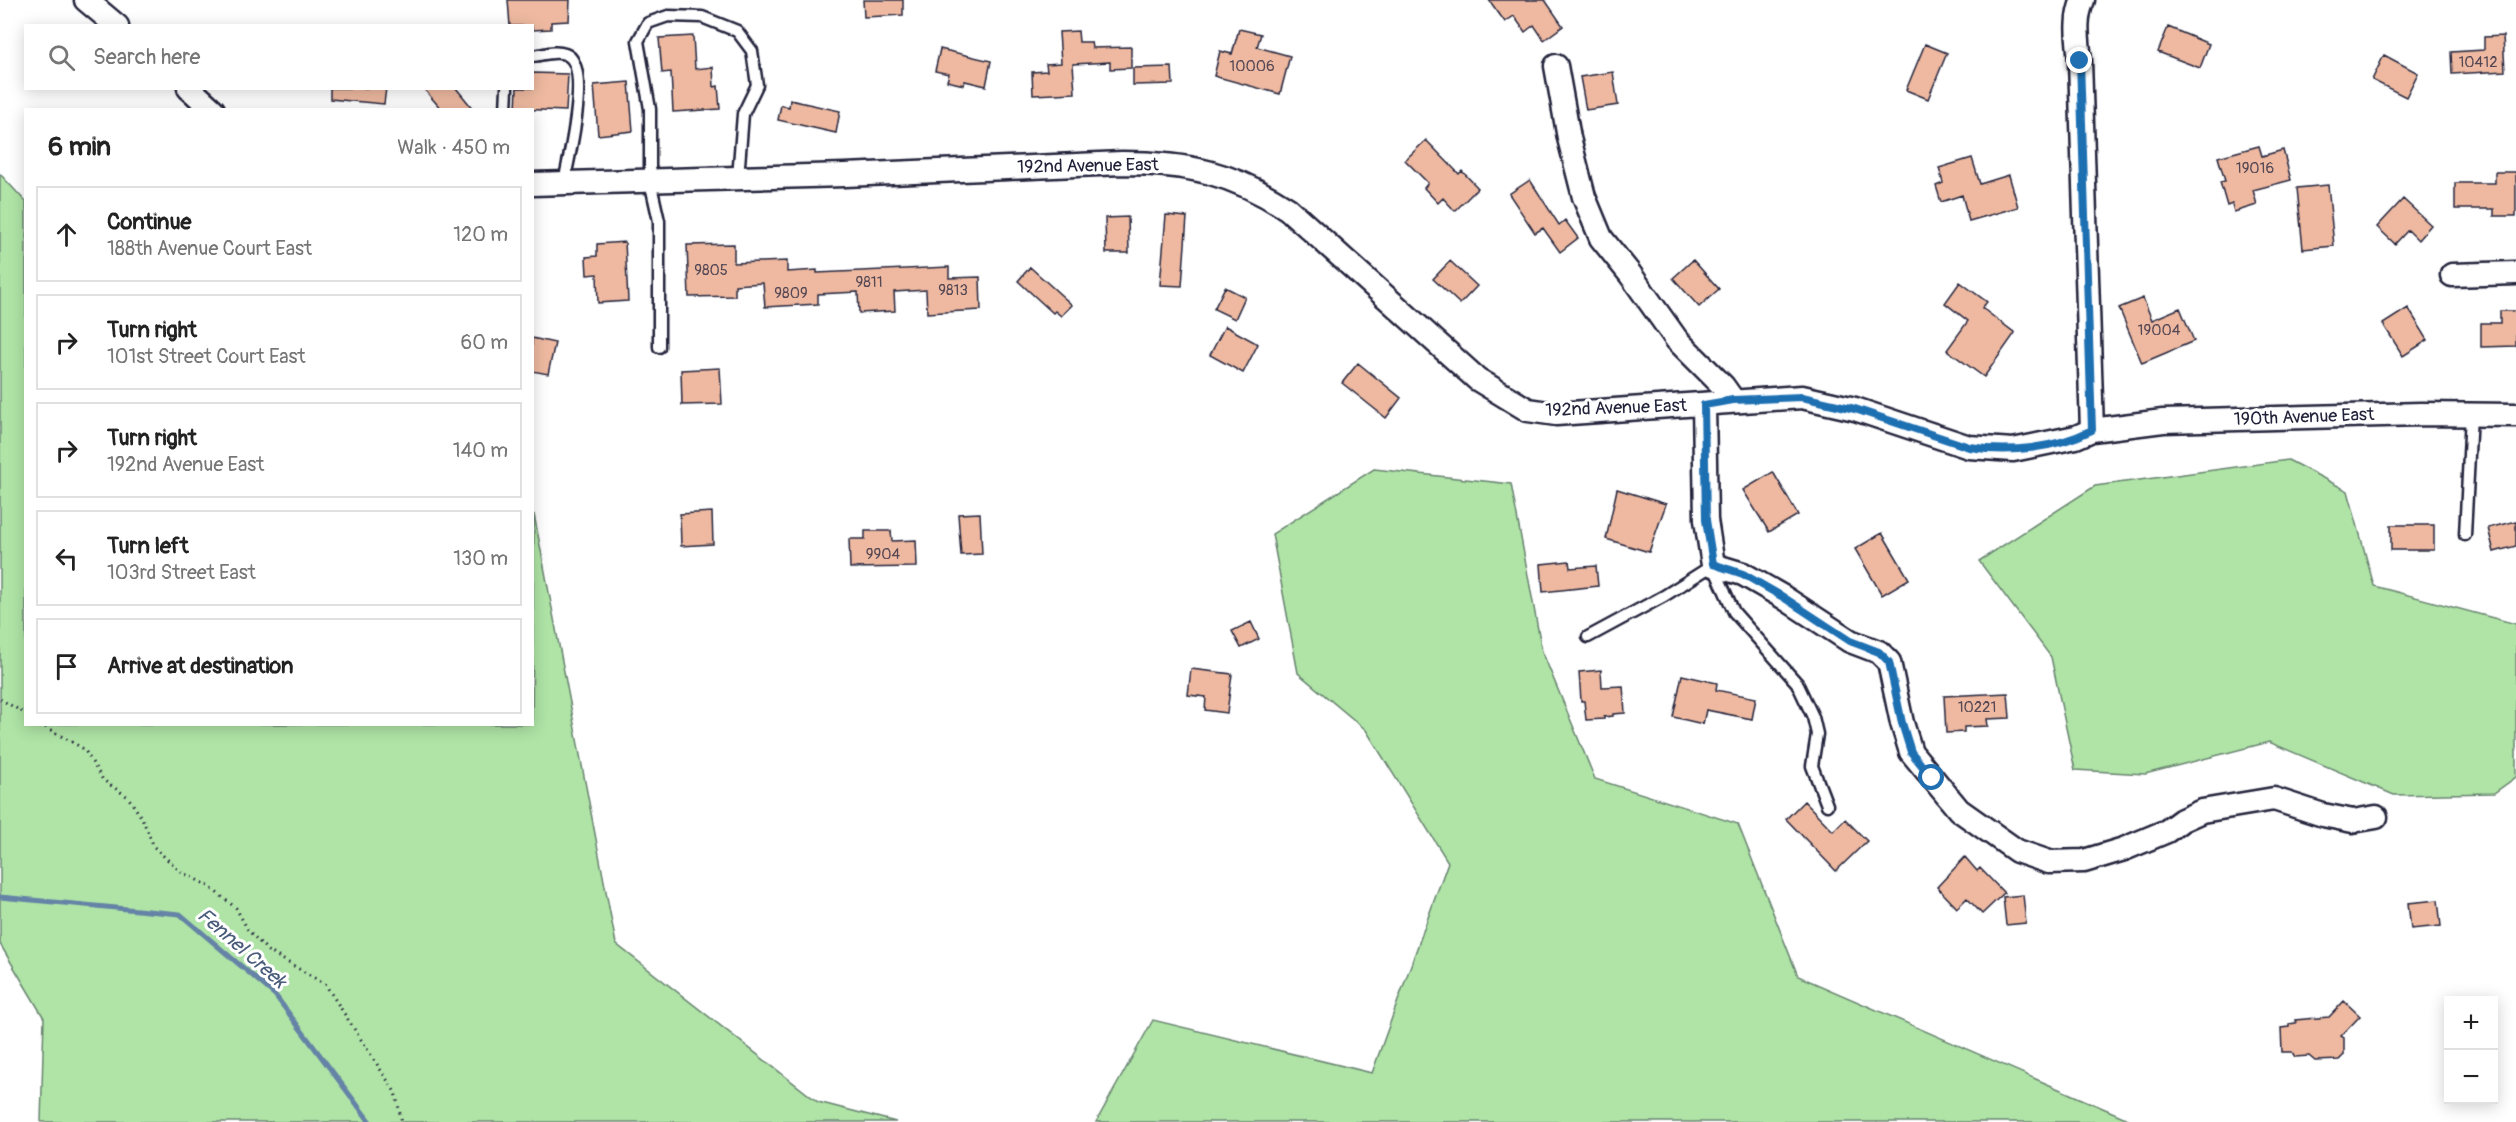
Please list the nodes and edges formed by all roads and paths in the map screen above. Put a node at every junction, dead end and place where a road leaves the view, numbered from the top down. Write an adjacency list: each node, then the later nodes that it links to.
1 (86, 0): 3 (street)
2 (2083, 0): 21 (street)
3 (115, 24)
4 (534, 56): 12 (lane)
5 (1556, 66): 17 (street)
6 (191, 90): 8 (street)
7 (507, 90): 9 (lane)
8 (211, 108)
9 (506, 108)
10 (738, 178): 11 (street, 192nd Avenue East); 11 (lane); 18 (street, 192nd Avenue East)
11 (650, 181): 12 (street, 192nd Avenue East); 16 (lane)
12 (564, 183): 13 (street, 192nd Avenue East)
13 (534, 184)
14 (2516, 273): 15 (street)
15 (2452, 275)
16 (659, 347)
17 (1733, 400): 18 (street); 21 (street)
18 (1704, 405): 23 (street)
19 (2471, 414): 20 (street, 190th Avenue East); 21 (street, 190th Avenue East); 22 (lane)
20 (2516, 415)
21 (2092, 430)
22 (2465, 536)
23 (1713, 564): 24 (lane); 28 (lane); 29 (street)
24 (1588, 637)
25 (0, 699): 26 (path)
26 (24, 713)
27 (44, 726): 30 (path)
28 (1827, 806)
29 (2376, 817)
30 (402, 1122)

